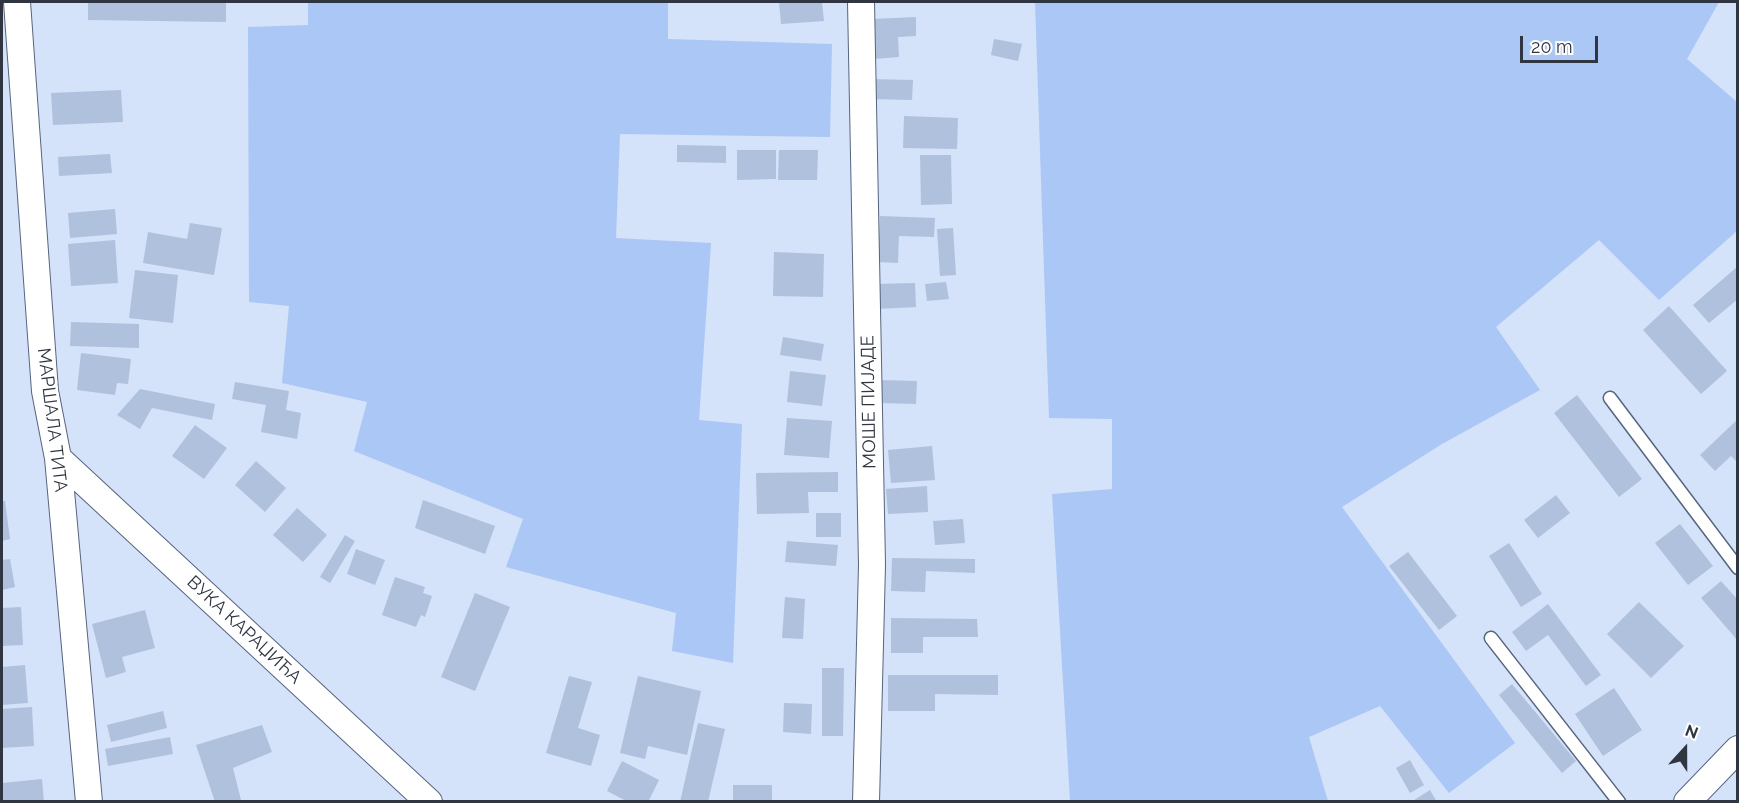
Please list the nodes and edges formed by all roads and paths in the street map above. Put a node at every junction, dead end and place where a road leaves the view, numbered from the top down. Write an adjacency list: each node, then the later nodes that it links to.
1 (17, 2): 4 (street, МАРШАЛА ТИТА)
2 (861, 2): 10 (street, МОШЕ ПИЈАДЕ)
3 (1610, 398): 5 (lane)
4 (58, 458): 8 (street, МАРШАЛА ТИТА); 9 (street, ВУКА КАРАЏИЋА)
5 (1737, 568)
6 (1491, 638): 11 (lane)
7 (1737, 749): 12 (street)
8 (89, 801)
9 (429, 801)
10 (866, 801)
11 (1619, 801)
12 (1687, 801)

